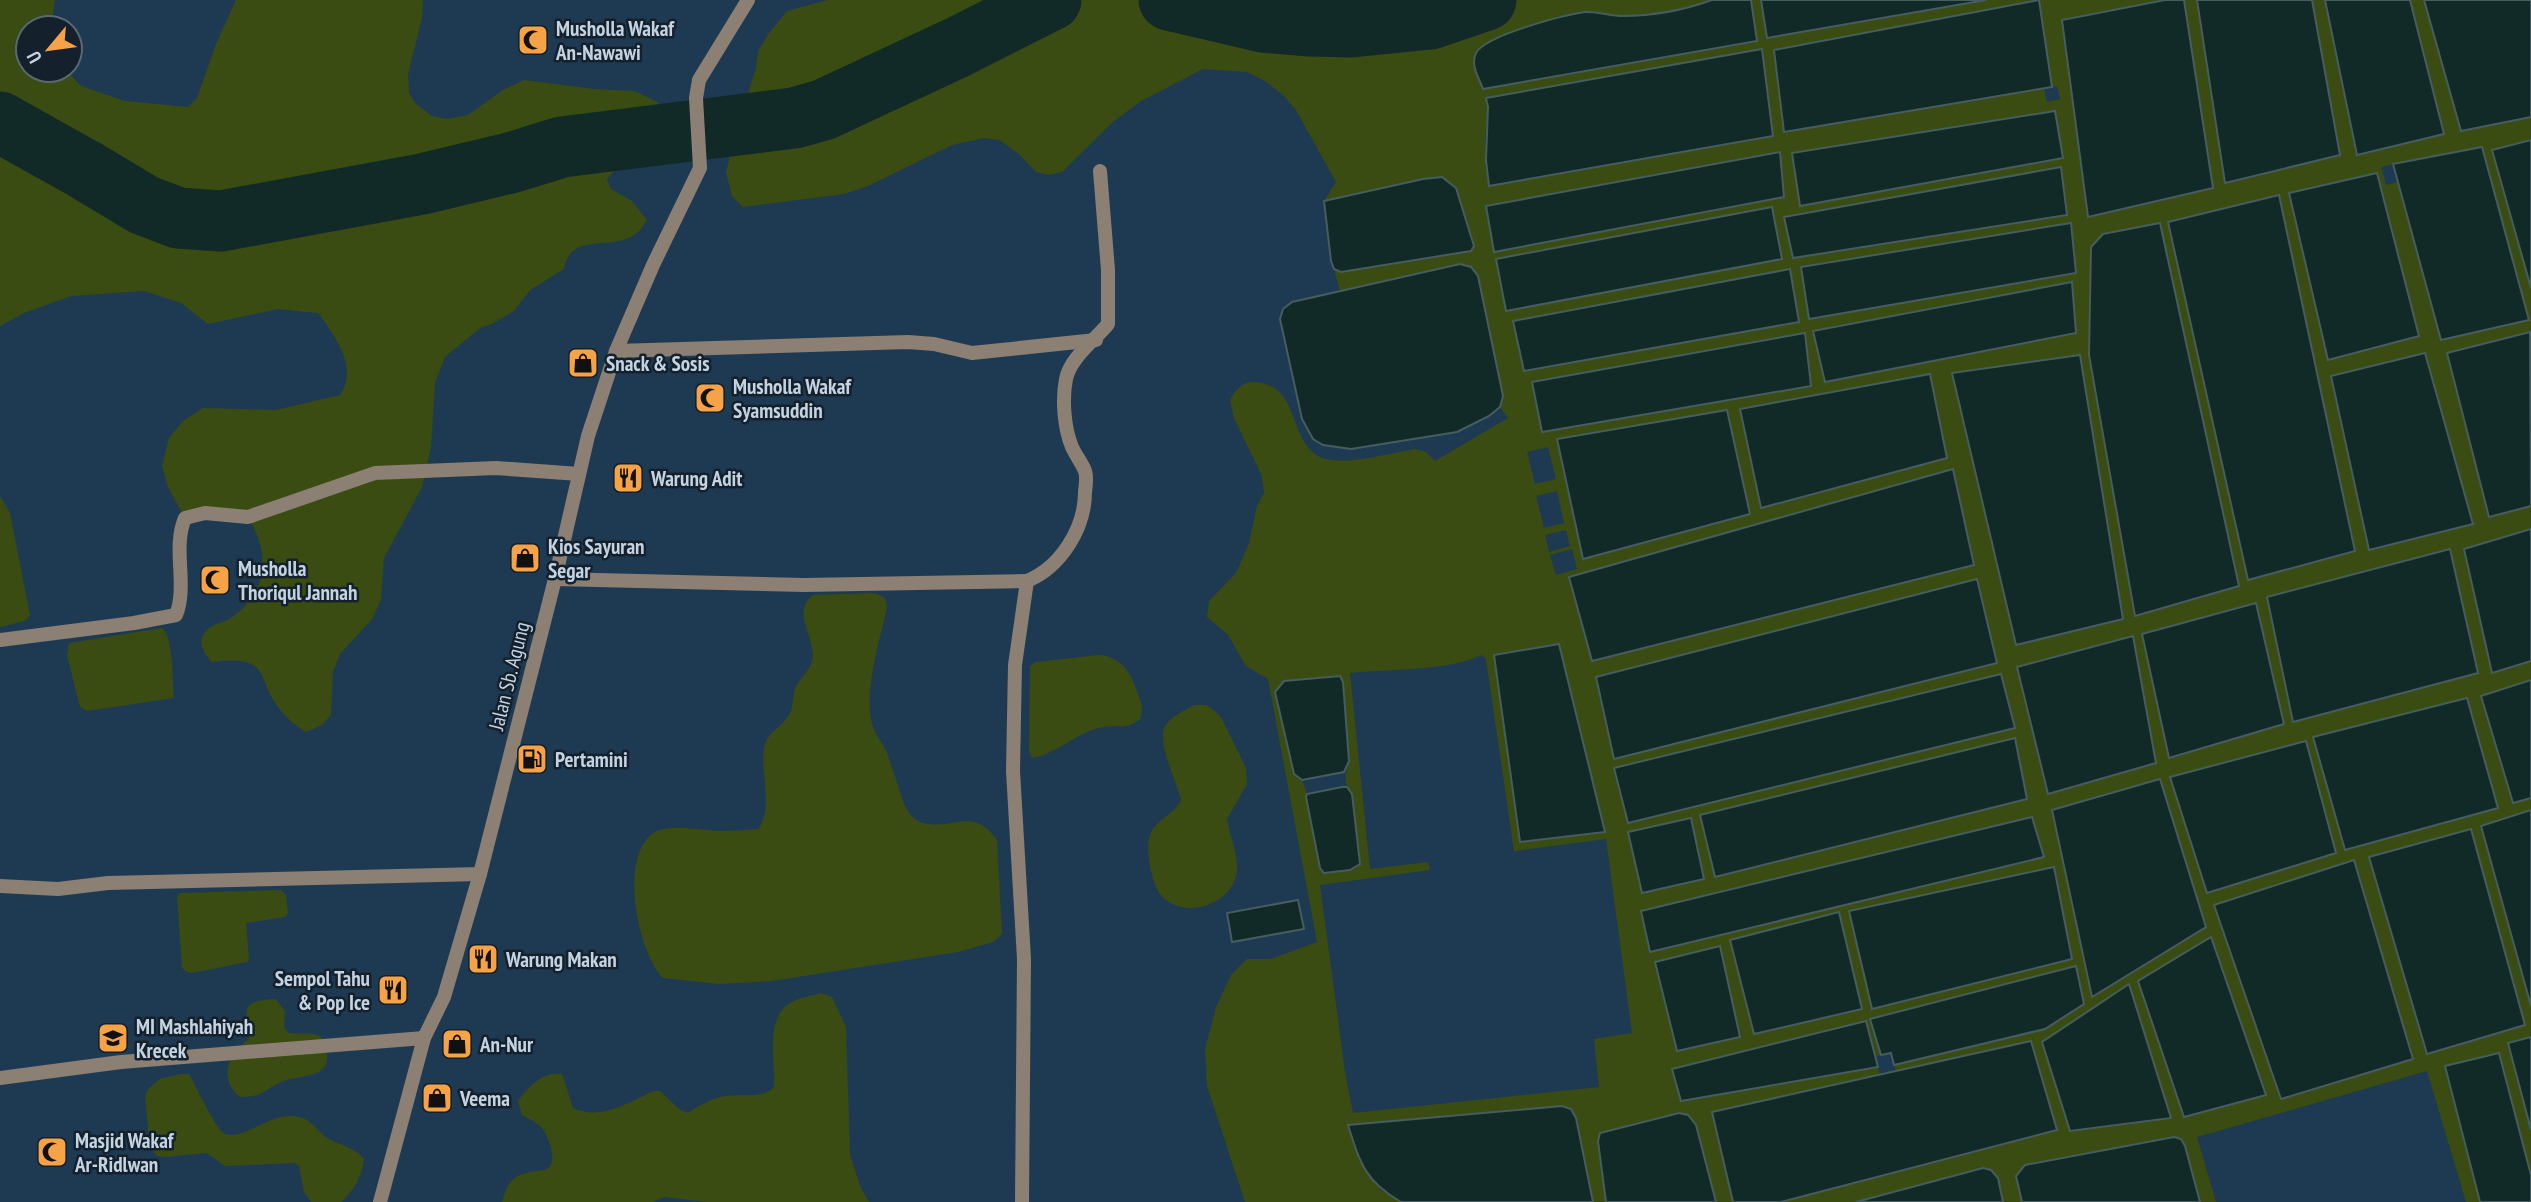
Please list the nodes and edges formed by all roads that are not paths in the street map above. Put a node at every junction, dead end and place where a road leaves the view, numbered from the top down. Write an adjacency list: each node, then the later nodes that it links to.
1 (748, 0): 4 (street, Jalan Sb. Agung)
2 (1100, 171): 3 (street)
3 (1096, 340): 4 (street); 7 (street)
4 (616, 351): 5 (street, Jalan Sb. Agung)
5 (579, 474): 6 (street, Jalan Sb. Agung); 8 (street)
6 (555, 579): 7 (street); 9 (street, Jalan Sb. Agung)
7 (1027, 581): 14 (street)
8 (0, 640)
9 (480, 874): 10 (street); 11 (street, Jalan Sb. Agung)
10 (0, 886)
11 (424, 1038): 12 (street); 13 (street, Jalan Sb. Agung)
12 (0, 1077)
13 (380, 1202)
14 (1022, 1202)

